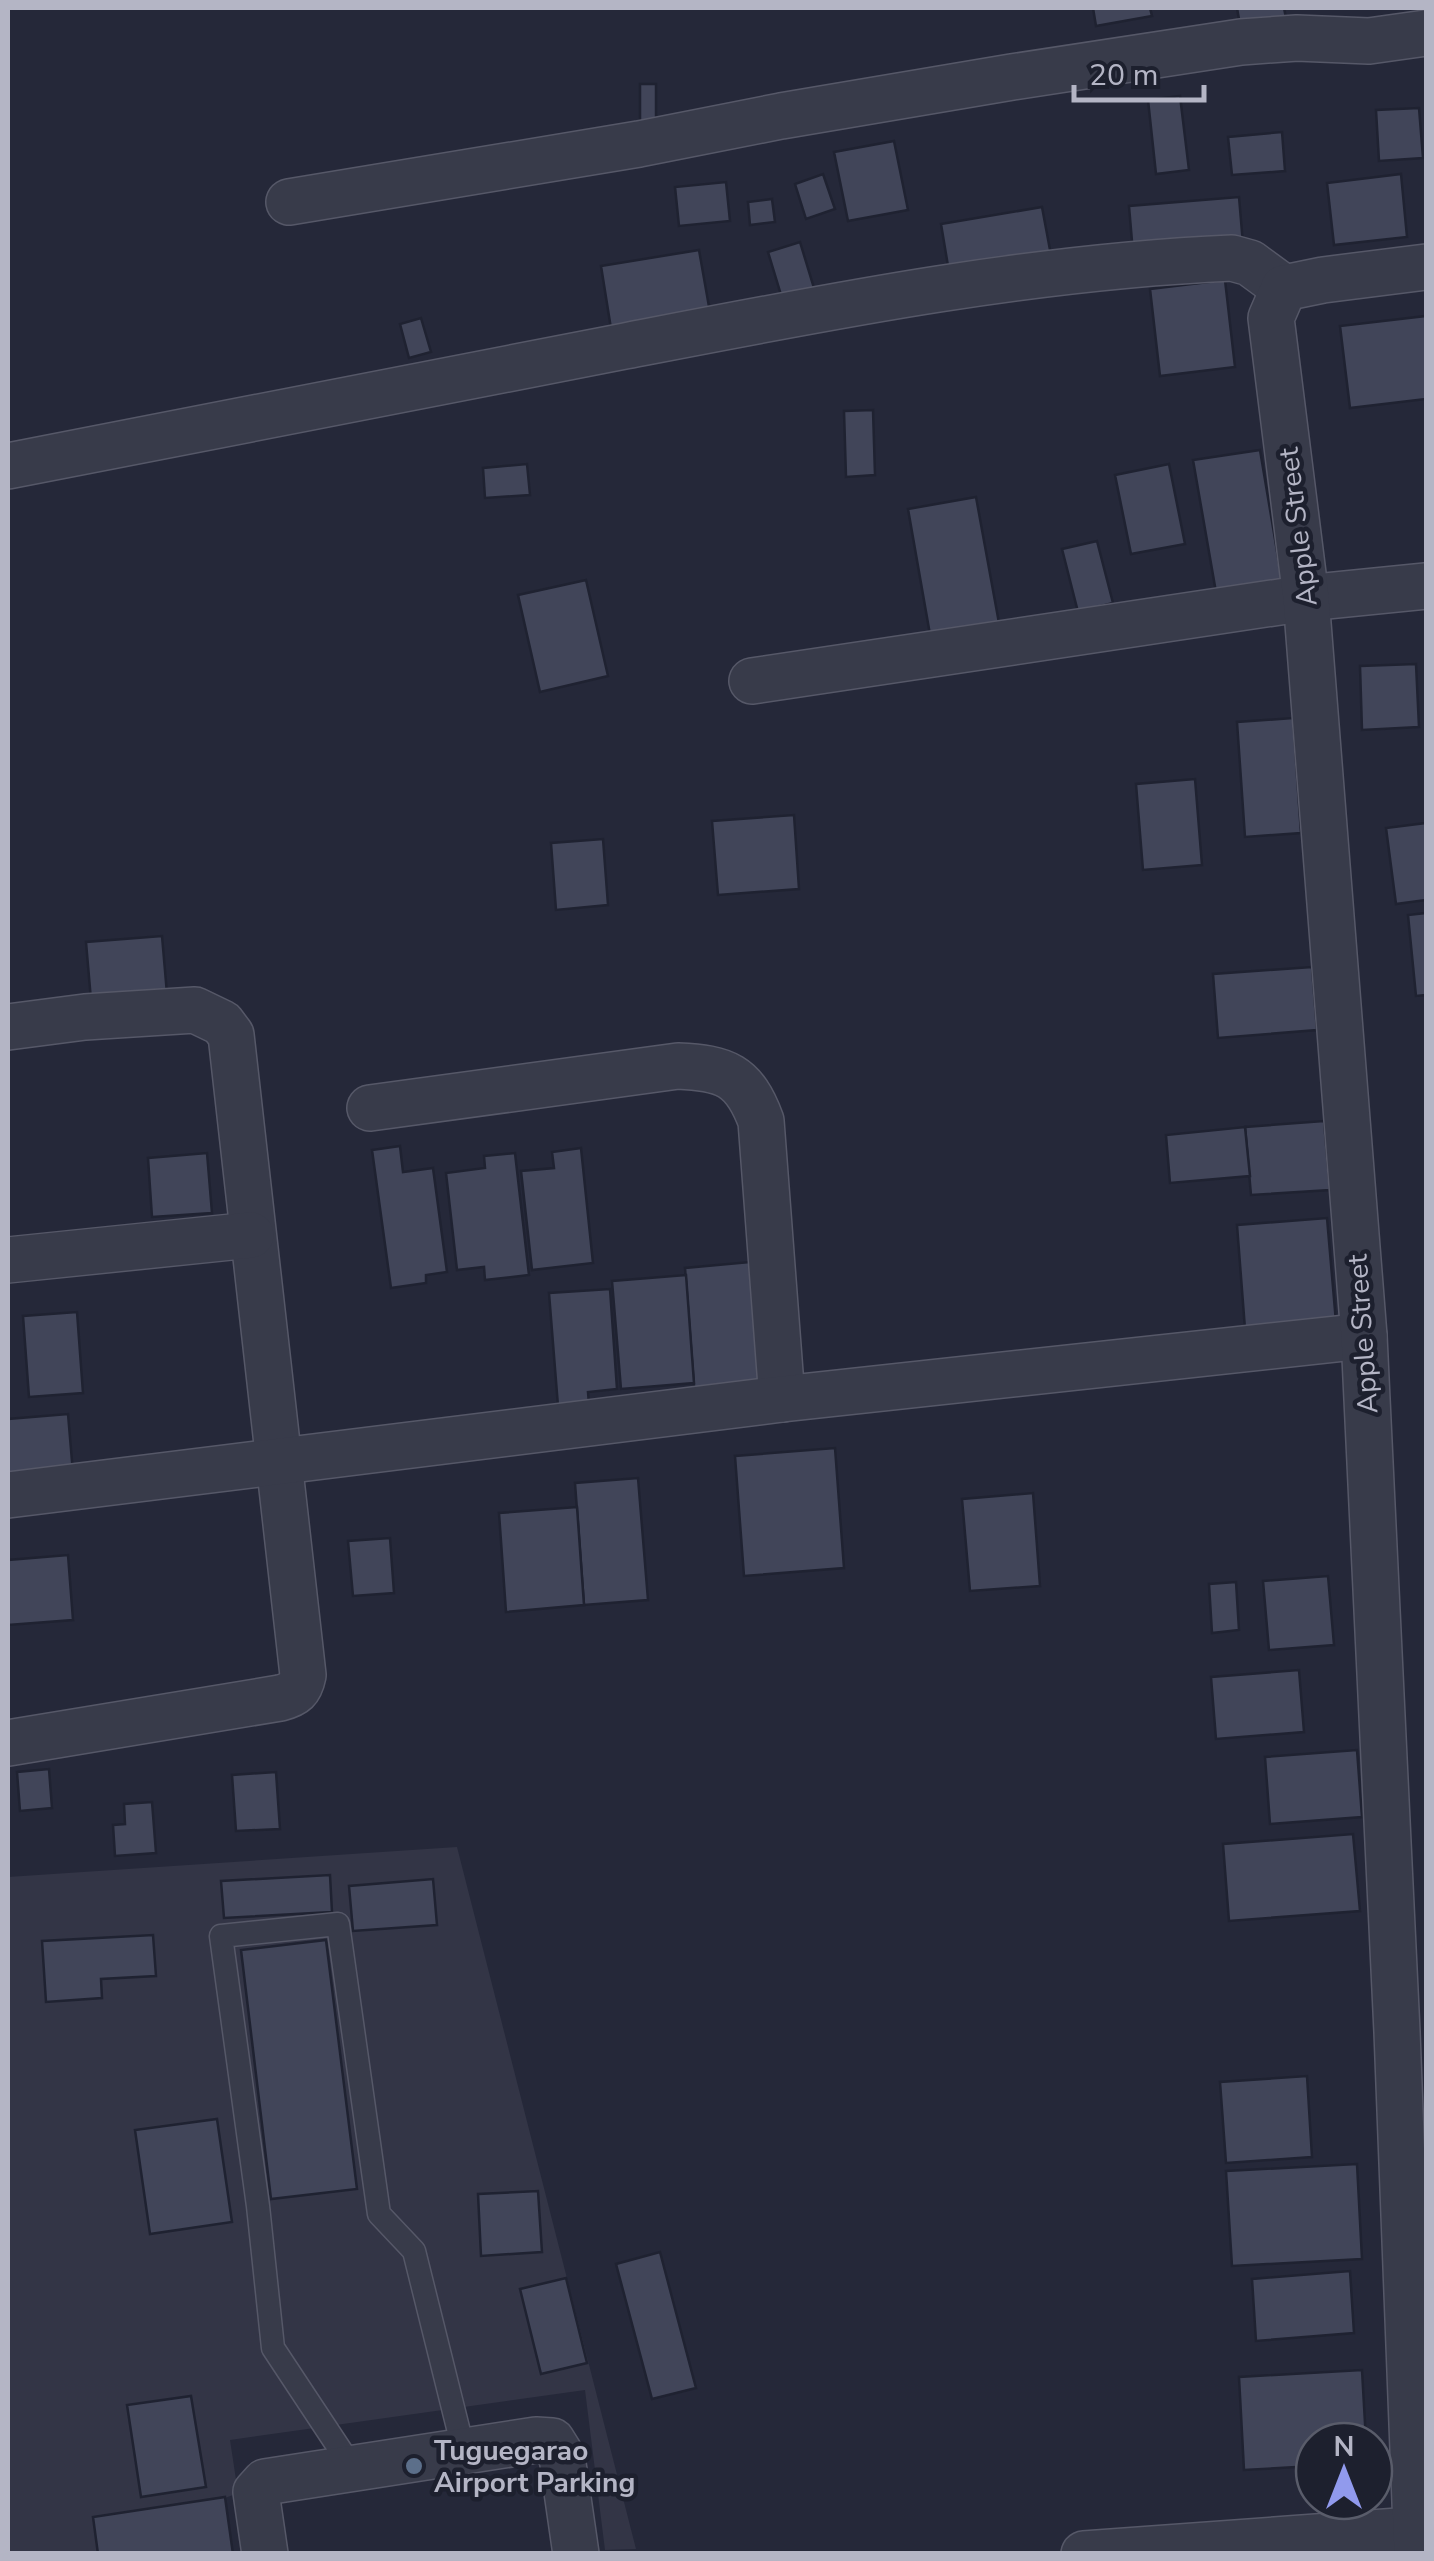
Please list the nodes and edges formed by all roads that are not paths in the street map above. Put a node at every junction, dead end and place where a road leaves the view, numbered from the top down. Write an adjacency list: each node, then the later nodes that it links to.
1 (1426, 33): 2 (street)
2 (289, 202)
3 (1426, 267): 4 (street)
4 (1284, 288): 5 (street); 7 (street, Apple Street)
5 (8, 466)
6 (1426, 586): 7 (street)
7 (1306, 598): 8 (street); 13 (street, Apple Street)
8 (752, 681)
9 (8, 1027): 11 (street)
10 (370, 1108): 14 (street)
11 (252, 1236): 12 (street); 15 (street)
12 (8, 1260)
13 (1364, 1336): 14 (street); 18 (street, Apple Street)
14 (782, 1400): 15 (street)
15 (278, 1462): 16 (street); 17 (street)
16 (8, 1495)
17 (8, 1743)
18 (1412, 2031): 21 (street, Apple Street)
19 (464, 2452): 20 (street); 20 (lane); 24 (street)
20 (353, 2469): 23 (street)
21 (1420, 2537): 22 (street)
22 (1170, 2550): 25 (street)
23 (265, 2554)
24 (576, 2554)
25 (1084, 2554)

